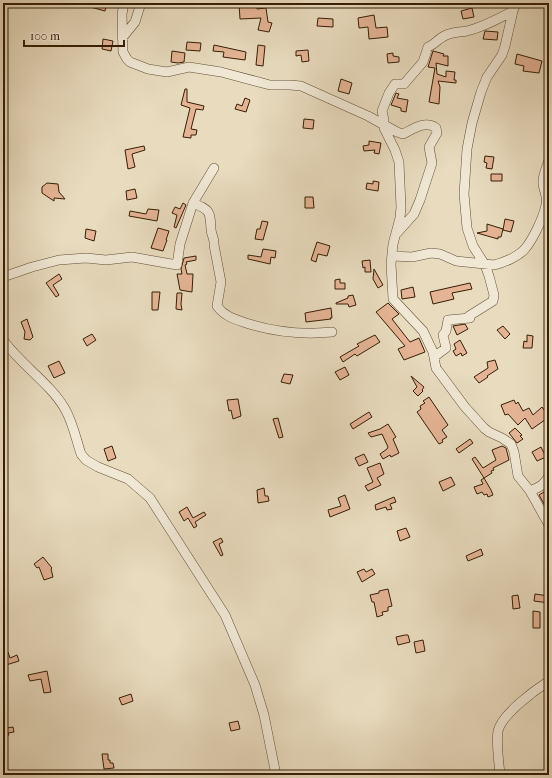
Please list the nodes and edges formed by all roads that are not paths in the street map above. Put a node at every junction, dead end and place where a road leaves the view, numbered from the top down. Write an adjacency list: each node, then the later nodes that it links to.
1 (124, 3): 4 (street)
2 (141, 3): 4 (street)
3 (514, 7): 5 (street); 11 (street)
4 (122, 38): 5 (street)
5 (384, 124): 9 (street); 9 (street)
6 (549, 160): 11 (street)
7 (214, 168): 8 (street)
8 (193, 203): 12 (street); 13 (street)
9 (394, 235): 10 (street)
10 (392, 256): 11 (street); 15 (street)
11 (485, 265): 15 (street)
12 (3, 277)
13 (332, 332)
14 (3, 340): 20 (street)
15 (434, 357): 17 (street)
16 (549, 476): 17 (street)
17 (530, 491): 18 (street)
18 (549, 525)
19 (549, 681): 21 (street)
20 (276, 775)
21 (500, 775)

